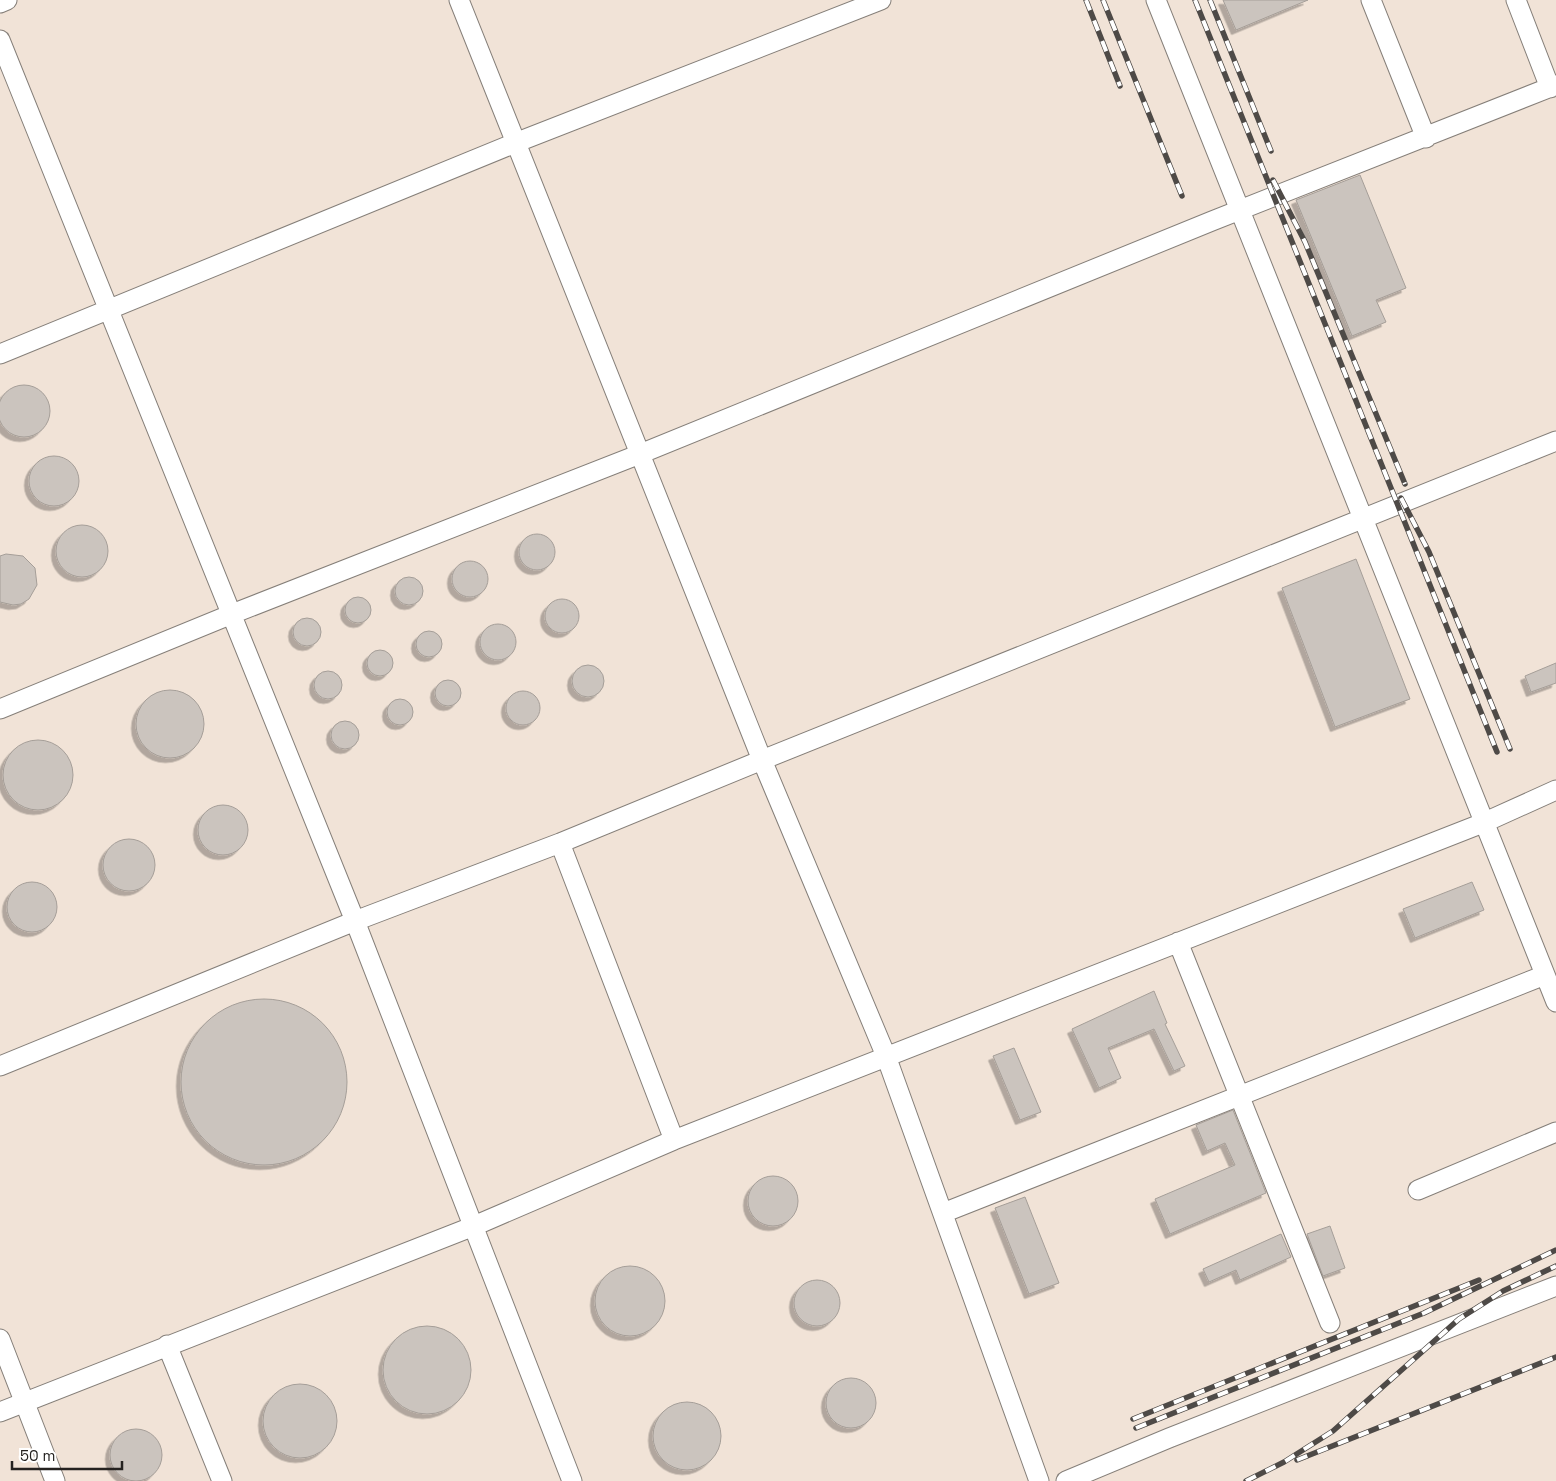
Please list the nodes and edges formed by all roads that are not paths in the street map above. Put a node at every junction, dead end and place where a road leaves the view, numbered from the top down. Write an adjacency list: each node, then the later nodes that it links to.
1 (7, 0): 7 (lane)
2 (460, 0): 11 (lane)
3 (881, 0): 11 (lane)
4 (1156, 0): 12 (lane)
5 (1371, 0): 10 (lane)
6 (1516, 0): 9 (lane)
7 (0, 3)
8 (0, 40): 13 (lane)
9 (1553, 87): 10 (lane)
10 (1426, 138): 12 (lane)
11 (515, 143): 13 (lane); 16 (lane)
12 (1240, 212): 16 (lane); 17 (lane)
13 (108, 310): 14 (lane); 18 (lane)
14 (0, 354)
15 (1556, 441): 17 (lane)
16 (640, 454): 18 (lane); 20 (lane)
17 (1364, 520): 20 (lane); 22 (lane)
18 (232, 614): 19 (lane); 24 (lane)
19 (0, 709)
20 (762, 760): 23 (lane); 28 (lane)
21 (1556, 790): 22 (lane)
22 (1483, 823): 25 (lane); 26 (lane)
23 (560, 843): 24 (lane); 32 (lane)
24 (355, 921): 29 (lane); 35 (lane)
25 (1178, 942): 28 (lane); 30 (lane)
26 (1545, 975): 27 (lane); 30 (lane)
27 (1556, 1002)
28 (886, 1056): 32 (lane); 34 (lane)
29 (0, 1066)
30 (1238, 1096): 34 (lane); 37 (lane)
31 (1556, 1132): 33 (lane)
32 (674, 1140): 35 (lane)
33 (1418, 1190)
34 (943, 1213): 45 (lane)
35 (474, 1226): 39 (lane); 44 (lane)
36 (1556, 1286): 46 (lane)
37 (1330, 1323)
38 (0, 1339): 40 (lane)
39 (167, 1345): 40 (lane); 43 (lane)
40 (25, 1401): 41 (lane); 42 (lane)
41 (0, 1412)
42 (55, 1481)
43 (222, 1481)
44 (572, 1481)
45 (1040, 1481)
46 (1066, 1481)

